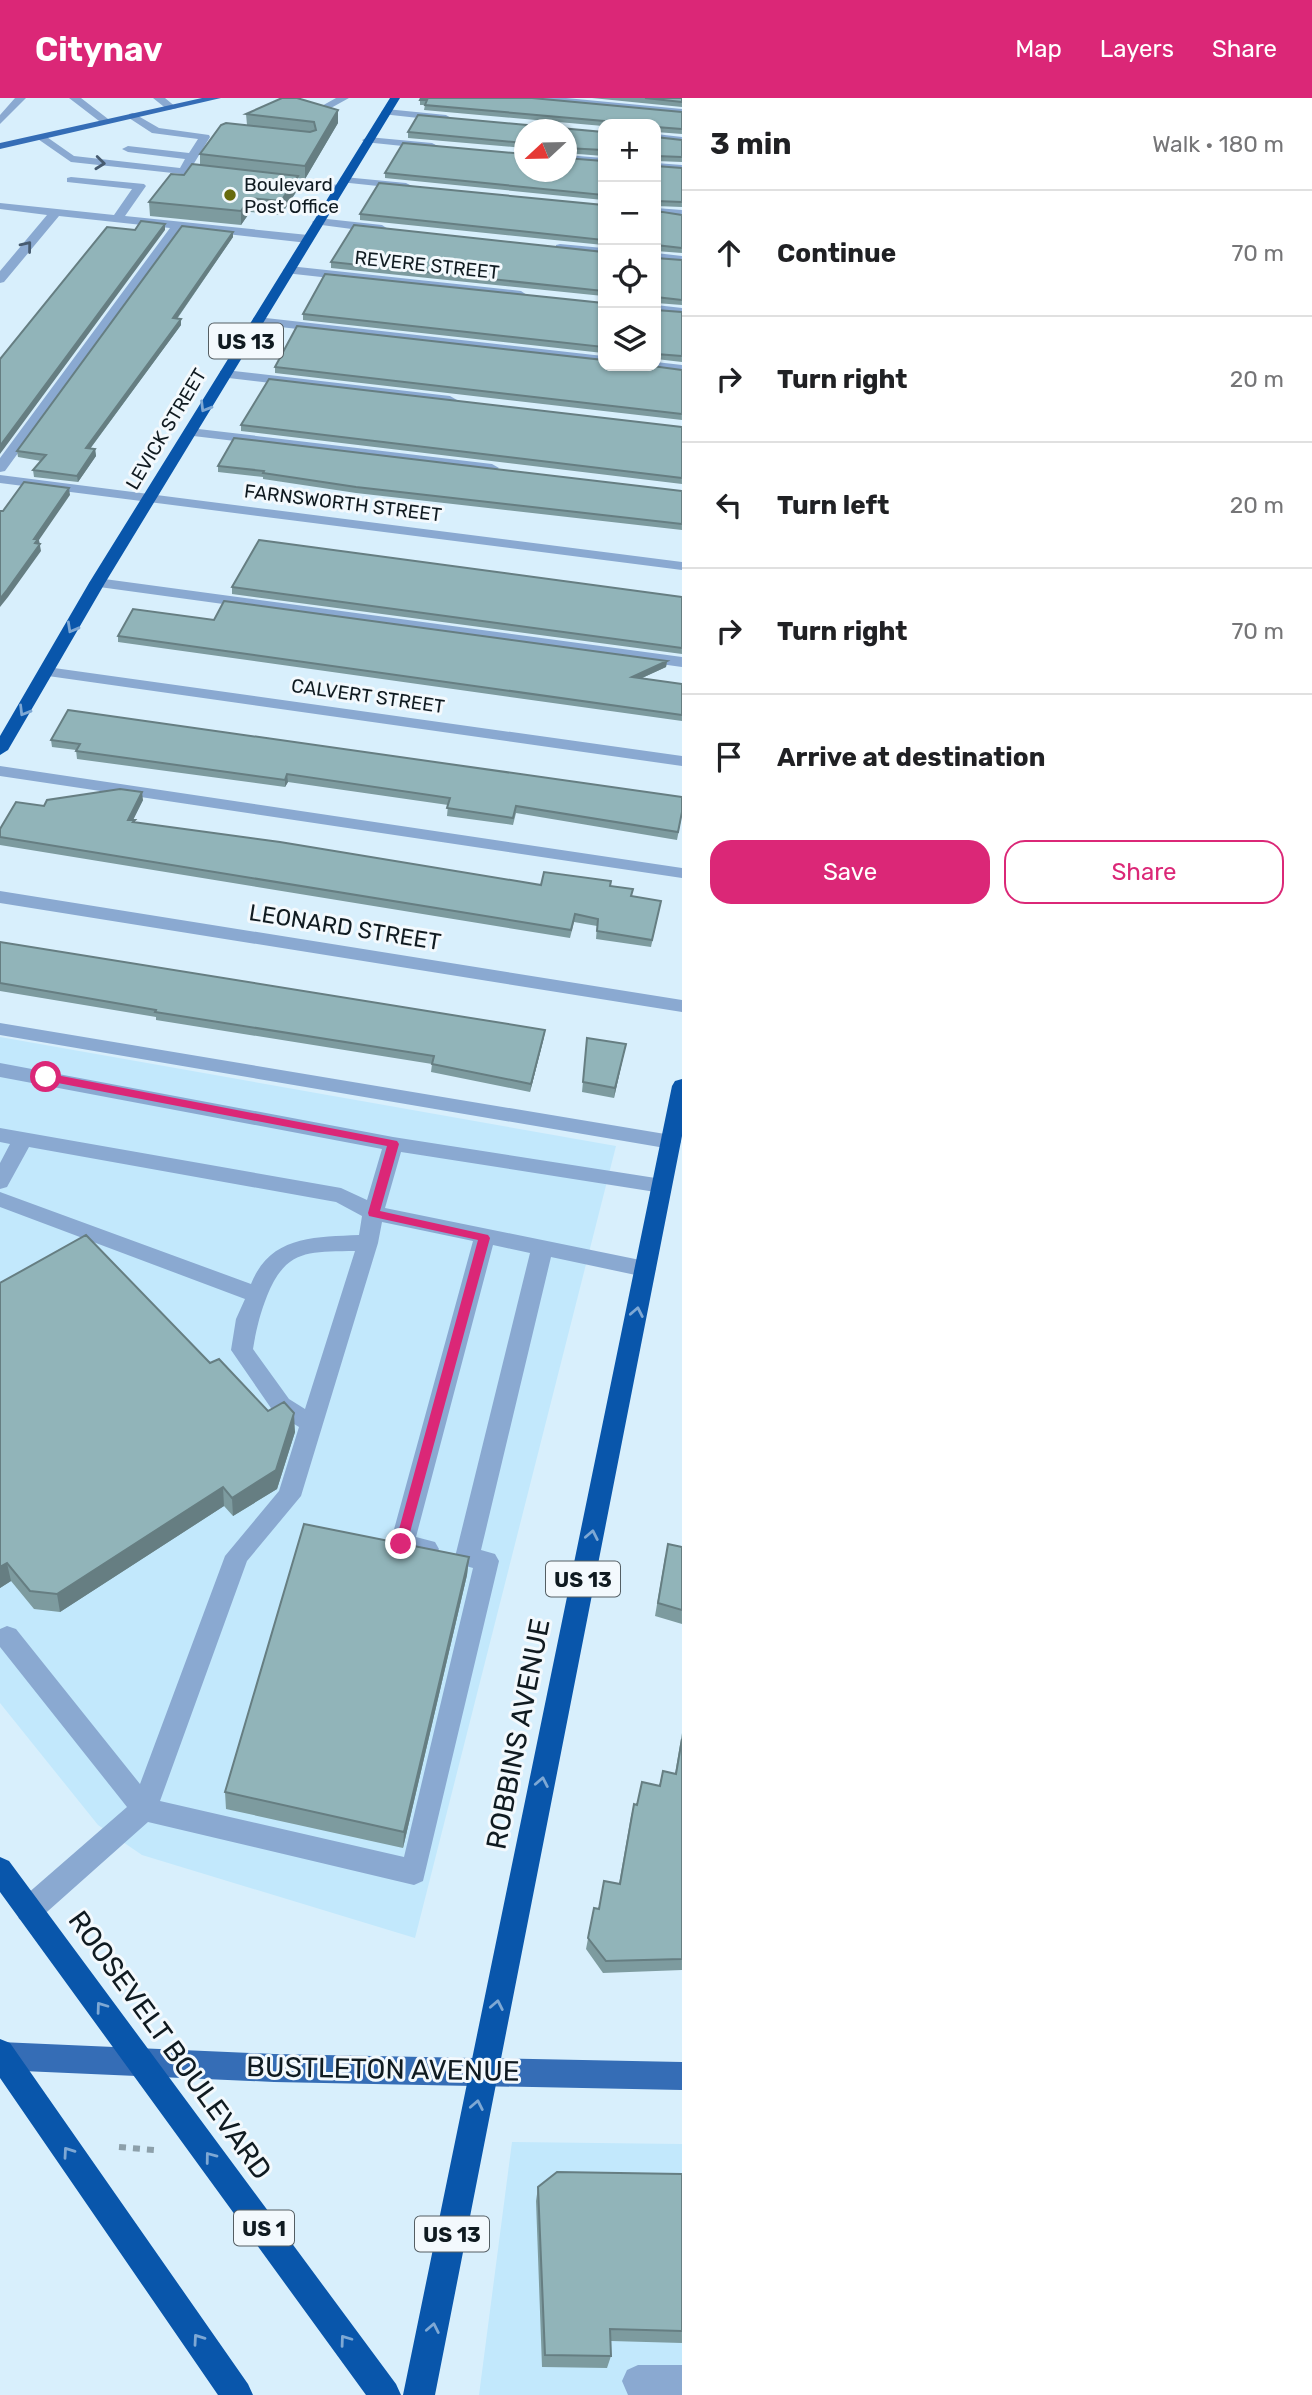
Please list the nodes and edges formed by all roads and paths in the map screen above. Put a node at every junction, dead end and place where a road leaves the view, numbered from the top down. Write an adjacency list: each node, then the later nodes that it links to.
1 (21, 98): 14 (street)
2 (74, 98): 15 (street)
3 (158, 98): 8 (street)
4 (215, 98): 8 (main road)
5 (344, 98): 9 (street)
6 (395, 98): 10 (highway, LEVICK STREET / US 13)
7 (532, 98): 11 (street)
8 (172, 108): 12 (main road)
9 (316, 112)
10 (386, 112): 13 (street); 18 (highway, LEVICK STREET / US 13)
11 (682, 112)
12 (133, 116): 15 (main road); 23 (street)
13 (458, 119)
14 (0, 121)
15 (107, 122): 16 (main road)
16 (40, 137): 20 (main road); 28 (street, one-way to 28)
17 (661, 138): 19 (street)
18 (368, 140): 21 (street); 32 (highway, LEVICK STREET / US 13)
19 (682, 140)
20 (0, 146)
21 (446, 147)
22 (128, 149): 23 (street)
23 (193, 157): 28 (street)
24 (577, 159): 25 (street)
25 (598, 161)
26 (661, 166): 27 (street)
27 (682, 168)
28 (183, 173): 29 (street)
29 (223, 177)
30 (71, 180): 38 (street)
31 (262, 181): 32 (street)
32 (341, 184): 33 (street); 39 (highway, LEVICK STREET / US 13)
33 (416, 187)
34 (0, 205): 36 (street)
35 (661, 212): 37 (street)
36 (55, 213): 38 (street); 48 (street, one-way to 36)
37 (682, 214)
38 (117, 219): 40 (street)
39 (318, 222): 41 (street); 42 (highway, LEVICK STREET / US 13)
40 (177, 226): 42 (street); 59 (street)
41 (399, 231)
42 (307, 239): 47 (highway, LEVICK STREET / US 13)
43 (549, 246): 44 (street)
44 (598, 251)
45 (661, 258): 46 (street)
46 (682, 260)
47 (289, 270): 49 (street, REVERE STREET); 52 (highway, LEVICK STREET / US 13)
48 (0, 279)
49 (536, 296)
50 (661, 310): 51 (street)
51 (682, 312)
52 (257, 321): 53 (street); 56 (highway, LEVICK STREET / US 13)
53 (598, 359)
54 (661, 367): 55 (street)
55 (682, 369)
56 (225, 374): 57 (street); 58 (highway, LEVICK STREET / US 13, one-way to 58)
57 (465, 402)
58 (190, 432): 60 (street); 62 (highway, LEVICK STREET / US 13)
59 (0, 468)
60 (504, 470)
61 (0, 479): 62 (street, FARNSWORTH STREET)
62 (149, 498): 63 (street, FARNSWORTH STREET); 64 (highway, LEVICK STREET / US 13)
63 (682, 566)
64 (97, 583): 65 (street); 66 (highway, LEVICK STREET / US 13, one-way to 66)
65 (682, 662)
66 (47, 672): 67 (highway, LEVICK STREET / US 13, one-way to 67); 68 (street, CALVERT STREET)
67 (0, 750)
68 (682, 761)
69 (0, 771): 70 (street)
70 (682, 873)
71 (0, 897): 72 (street, LEONARD STREET)
72 (682, 1006)
73 (0, 1029): 78 (street)
74 (0, 1070): 79 (street)
75 (682, 1086): 78 (highway, ROBBINS AVENUE / US 13)
76 (0, 1135): 77 (street)
77 (23, 1139): 80 (street); 83 (street)
78 (671, 1142): 81 (highway, ROBBINS AVENUE / US 13)
79 (393, 1144): 81 (street); 83 (street)
80 (0, 1182)
81 (662, 1186): 87 (highway, ROBBINS AVENUE / US 13)
82 (0, 1199): 88 (street)
83 (373, 1213): 84 (street); 85 (street)
84 (484, 1238): 86 (street); 90 (street)
85 (368, 1243): 88 (street); 89 (street)
86 (542, 1249): 87 (street); 90 (street)
87 (645, 1269): 97 (highway, ROBBINS AVENUE / US 13, one-way to 87)
88 (257, 1294): 89 (street)
89 (312, 1424): 92 (street)
90 (467, 1557): 92 (street)
91 (7, 1637): 92 (street)
92 (144, 1809): 94 (street)
93 (0, 1870): 94 (highway, ROOSEVELT BOULEVARD / US 1)
94 (29, 1910): 96 (highway, ROOSEVELT BOULEVARD / US 1, one-way to 94)
95 (1, 2055): 96 (main road, BUSTLETON AVENUE); 102 (highway, one-way to 95)
96 (141, 2062): 97 (main road, BUSTLETON AVENUE); 103 (highway, ROOSEVELT BOULEVARD / US 1, one-way to 96)
97 (484, 2072): 98 (main road, BUSTLETON AVENUE); 104 (highway, ROBBINS AVENUE / US 13, one-way to 97)
98 (682, 2076)
99 (118, 2147): 100 (path)
100 (154, 2150)
101 (682, 2381): 105 (street)
102 (237, 2395)
103 (386, 2395)
104 (419, 2395)
105 (645, 2395)

